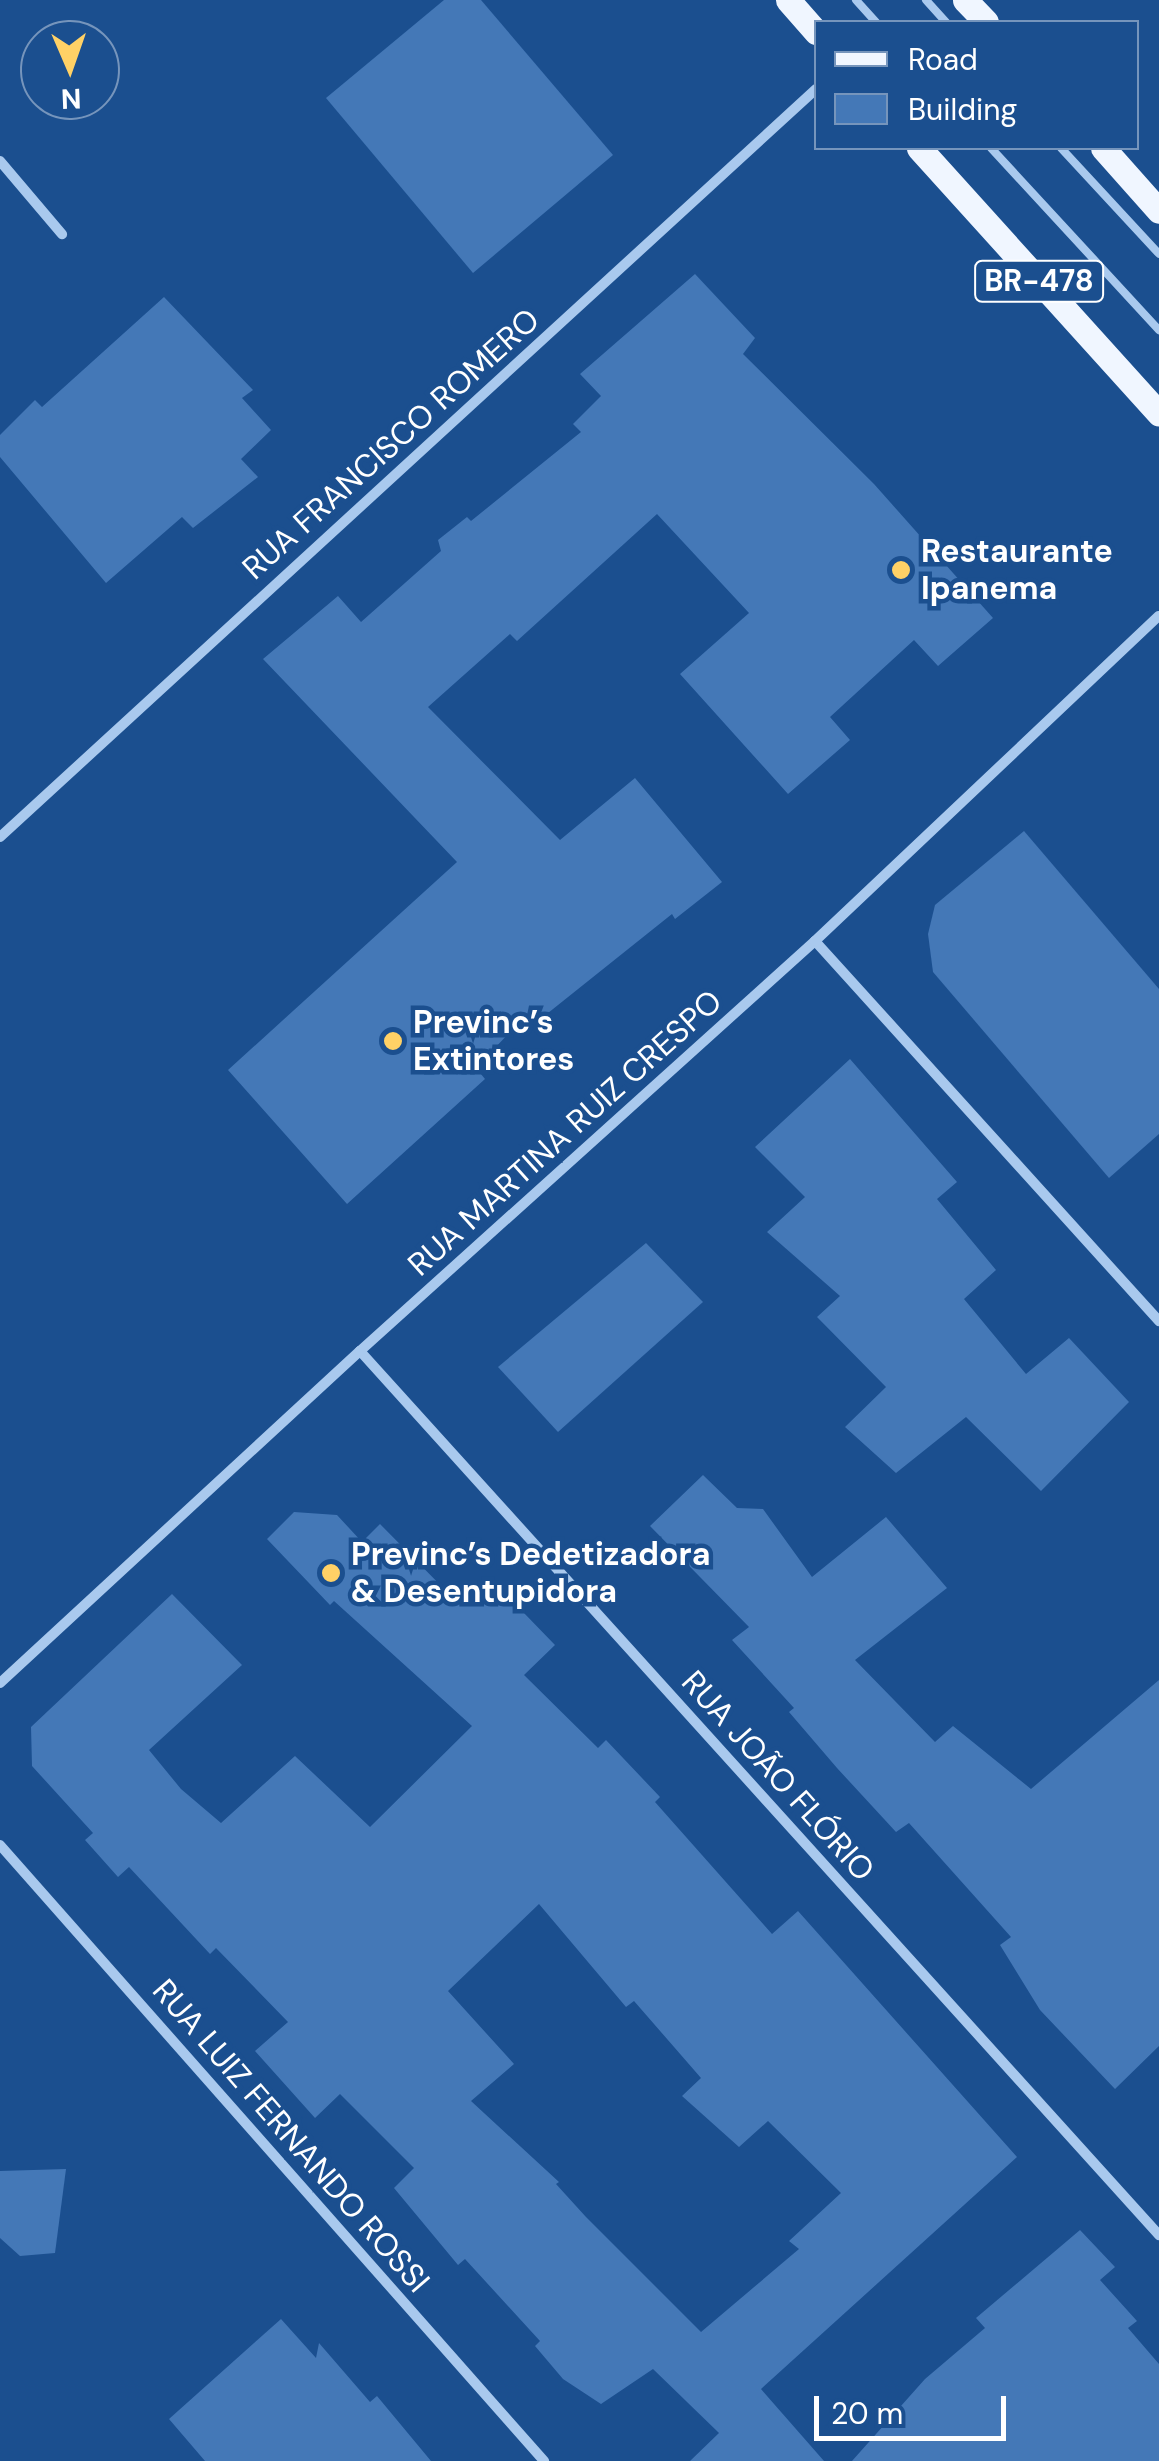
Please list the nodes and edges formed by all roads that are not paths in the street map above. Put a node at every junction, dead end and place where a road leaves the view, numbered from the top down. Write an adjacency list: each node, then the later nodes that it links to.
1 (788, 0): 8 (main road)
2 (856, 0): 5 (lane)
3 (926, 0): 6 (lane)
4 (965, 0): 7 (main road)
5 (874, 20)
6 (944, 20)
7 (984, 20)
8 (814, 30)
9 (814, 91): 21 (street, RUA FRANCISCO ROMERO)
10 (922, 150): 19 (main road, BR-478)
11 (993, 150): 18 (lane)
12 (1063, 150): 17 (lane)
13 (1105, 150): 15 (main road)
14 (0, 160): 16 (street)
15 (1159, 211)
16 (62, 234)
17 (1159, 254)
18 (1159, 330)
19 (1159, 414)
20 (1159, 616): 22 (street, RUA MARTINA RUIZ CRESPO)
21 (0, 836)
22 (815, 941): 23 (street); 24 (street, RUA MARTINA RUIZ CRESPO)
23 (1159, 1321)
24 (360, 1351): 25 (street, RUA MARTINA RUIZ CRESPO); 27 (street, RUA JOÃO FLÓRIO)
25 (0, 1683)
26 (0, 1845): 28 (street, RUA LUIZ FERNANDO ROSSI)
27 (1159, 2235)
28 (544, 2461)

